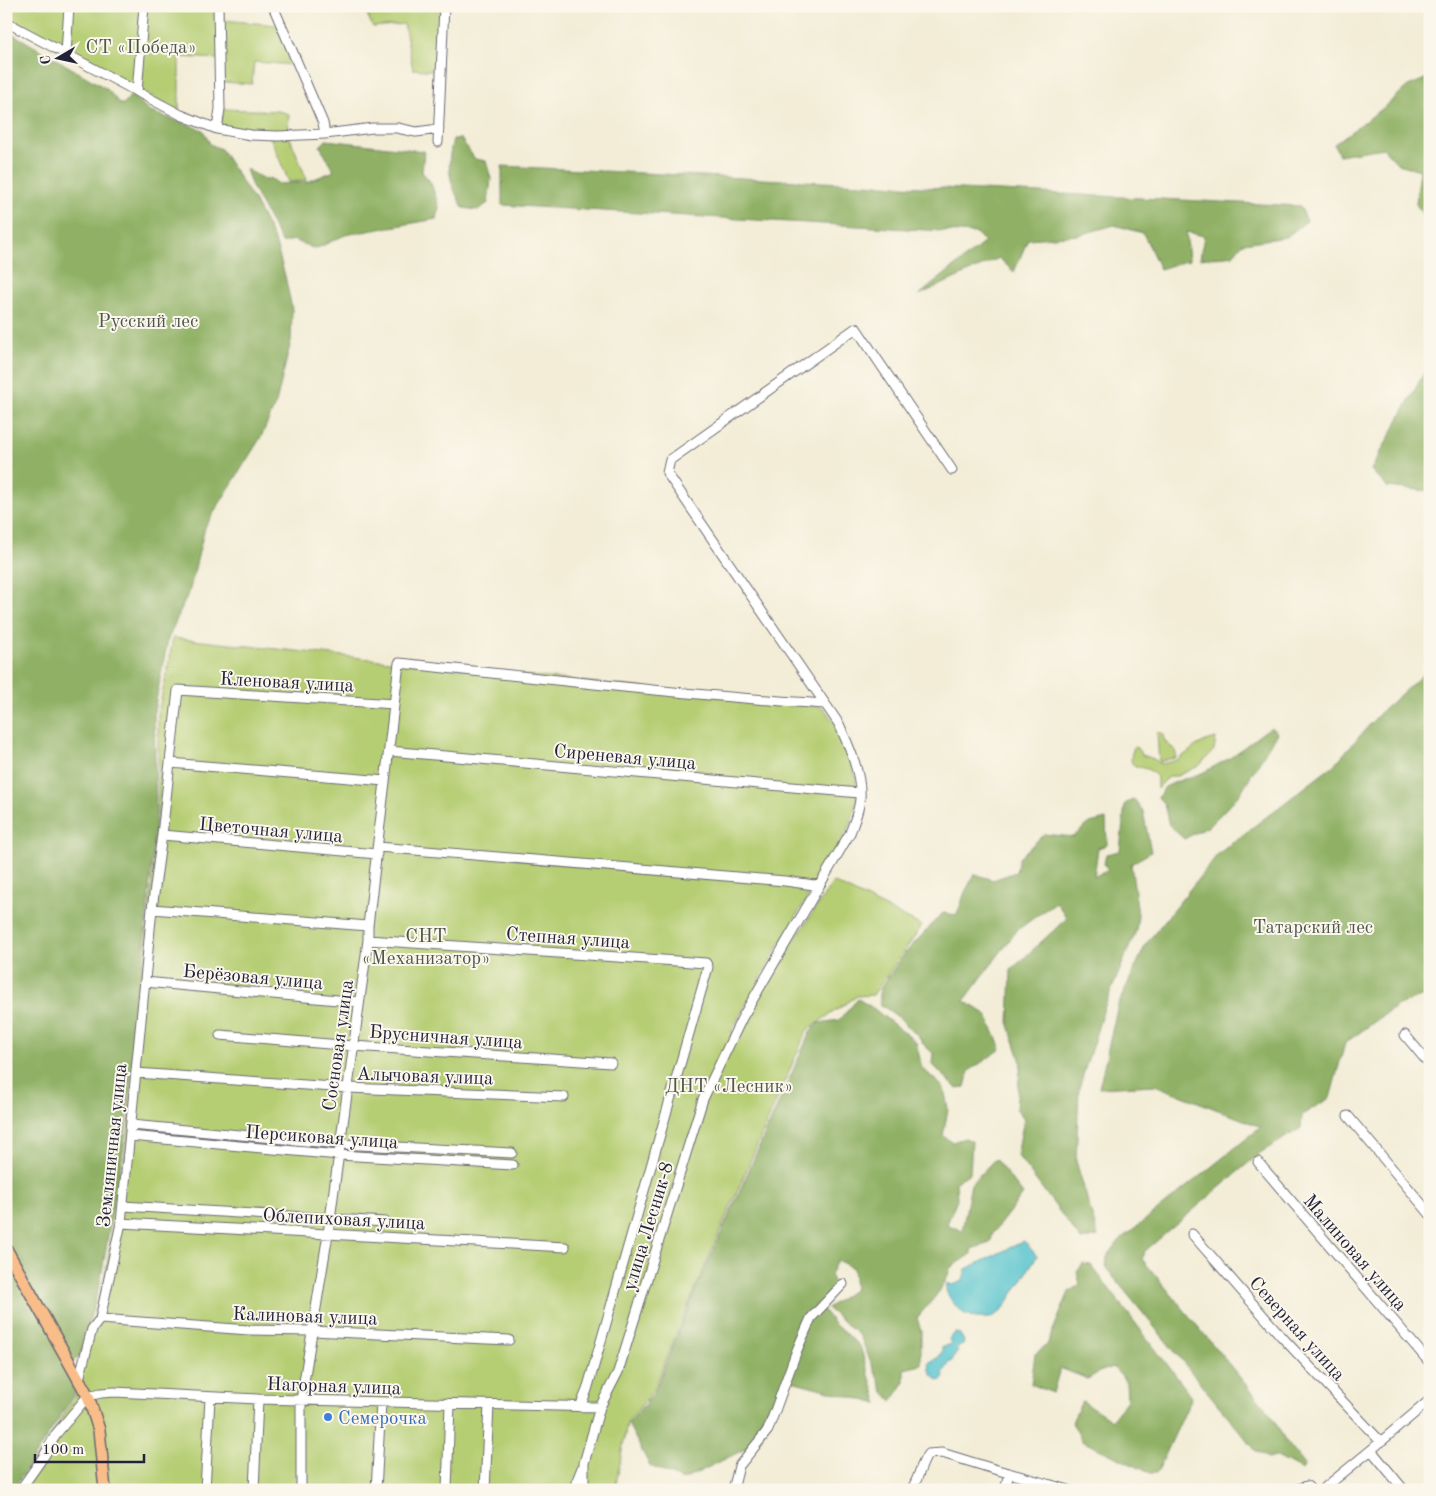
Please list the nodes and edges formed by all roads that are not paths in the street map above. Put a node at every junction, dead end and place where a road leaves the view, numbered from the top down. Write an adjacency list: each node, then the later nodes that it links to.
1 (68, 6): 7 (street)
2 (144, 6): 8 (street)
3 (218, 6): 9 (street)
4 (273, 6): 11 (street)
5 (444, 6): 10 (street)
6 (6, 22): 7 (street)
7 (66, 54): 8 (street)
8 (137, 92): 9 (street)
9 (217, 129): 11 (street)
10 (439, 129): 11 (street); 12 (street)
11 (325, 134)
12 (438, 142)
13 (952, 470): 16 (street, улица Лесник-8)
14 (178, 690): 15 (street, Кленовая улица); 18 (street, Земляничная улица)
15 (394, 704): 16 (street, Сосновая улица); 17 (street, Сосновая улица)
16 (824, 704): 20 (street, улица Лесник-8)
17 (389, 751): 19 (street, Сосновая улица); 20 (street, Сиреневая улица)
18 (170, 763): 19 (street); 21 (street, Земляничная улица)
19 (385, 781): 22 (street, Сосновая улица)
20 (860, 793): 23 (street, улица Лесник-8)
21 (162, 836): 22 (street, Цветочная улица); 24 (street, Земляничная улица)
22 (377, 851): 23 (street, Цветочная улица); 25 (street, Сосновая улица)
23 (820, 884): 69 (street, улица Лесник-8)
24 (152, 909): 25 (street); 27 (street, Земляничная улица)
25 (368, 926): 26 (street, Сосновая улица)
26 (368, 940): 28 (street, Сосновая улица); 68 (street, Степная улица)
27 (145, 982): 28 (street, Берёзовая улица); 34 (street, Земляничная улица)
28 (359, 1002): 31 (street, Сосновая улица)
29 (220, 1035): 31 (street, Брусничная улица)
30 (1405, 1035): 33 (street)
31 (353, 1046): 32 (street, Брусничная улица); 35 (street, Сосновая улица)
32 (611, 1063)
33 (1430, 1065)
34 (136, 1074): 35 (street, Алычовая улица); 38 (street, Земляничная улица)
35 (348, 1088): 36 (street, Алычовая улица); 40 (street, Сосновая улица)
36 (564, 1097)
37 (1348, 1116): 46 (street)
38 (131, 1125): 39 (street, Земляничная улица); 40 (street)
39 (130, 1136): 42 (street, Персиковая улица); 45 (street, Земляничная улица)
40 (340, 1144): 41 (street); 42 (street, Сосновая улица)
41 (512, 1153)
42 (339, 1155): 44 (street, Персиковая улица); 47 (street, Сосновая улица)
43 (1258, 1162): 58 (street, Малиновая улица)
44 (513, 1165)
45 (123, 1206): 47 (street); 49 (street, Земляничная улица)
46 (1430, 1214)
47 (330, 1218): 48 (street); 50 (street, Сосновая улица)
48 (385, 1222)
49 (121, 1223): 50 (street, Облепиховая улица); 55 (street, Земляничная улица)
50 (328, 1234): 52 (street, Облепиховая улица); 56 (street, Сосновая улица)
51 (1192, 1234): 70 (street, Северная улица)
52 (565, 1246)
53 (6, 1249): 59 (main road)
54 (843, 1284): 84 (street)
55 (100, 1319): 56 (street, Калиновая улица); 59 (street, Земляничная улица)
56 (312, 1331): 57 (street, Калиновая улица); 63 (street, Сосновая улица)
57 (509, 1340)
58 (1430, 1363)
59 (79, 1379): 60 (main road)
60 (88, 1396): 61 (street, Нагорная улица); 74 (street); 75 (main road)
61 (210, 1398): 62 (street, Нагорная улица); 76 (street)
62 (258, 1399): 63 (street, Нагорная улица); 77 (street)
63 (301, 1400): 65 (street, Нагорная улица); 78 (street, Сосновая улица)
64 (1430, 1400): 70 (street)
65 (381, 1403): 66 (street, Нагорная улица); 79 (street)
66 (450, 1404): 67 (street, Нагорная улица); 80 (street)
67 (489, 1405): 68 (street, Нагорная улица); 81 (street)
68 (580, 1407): 69 (street, Нагорная улица)
69 (600, 1407): 72 (street, улица Лесник-8)
70 (1381, 1442): 71 (street)
71 (1371, 1450): 90 (street); 91 (street)
72 (584, 1463): 82 (street); 83 (street, улица Лесник-8)
73 (1009, 1473): 85 (street); 86 (street); 87 (street)
74 (20, 1490)
75 (105, 1490)
76 (205, 1490)
77 (254, 1490)
78 (301, 1490)
79 (376, 1490)
80 (447, 1490)
81 (485, 1490)
82 (573, 1490)
83 (584, 1490)
84 (733, 1490)
85 (911, 1490)
86 (1004, 1490)
87 (1069, 1490)
88 (1295, 1490): 89 (street)
89 (1311, 1490)
90 (1322, 1490)
91 (1404, 1490)

